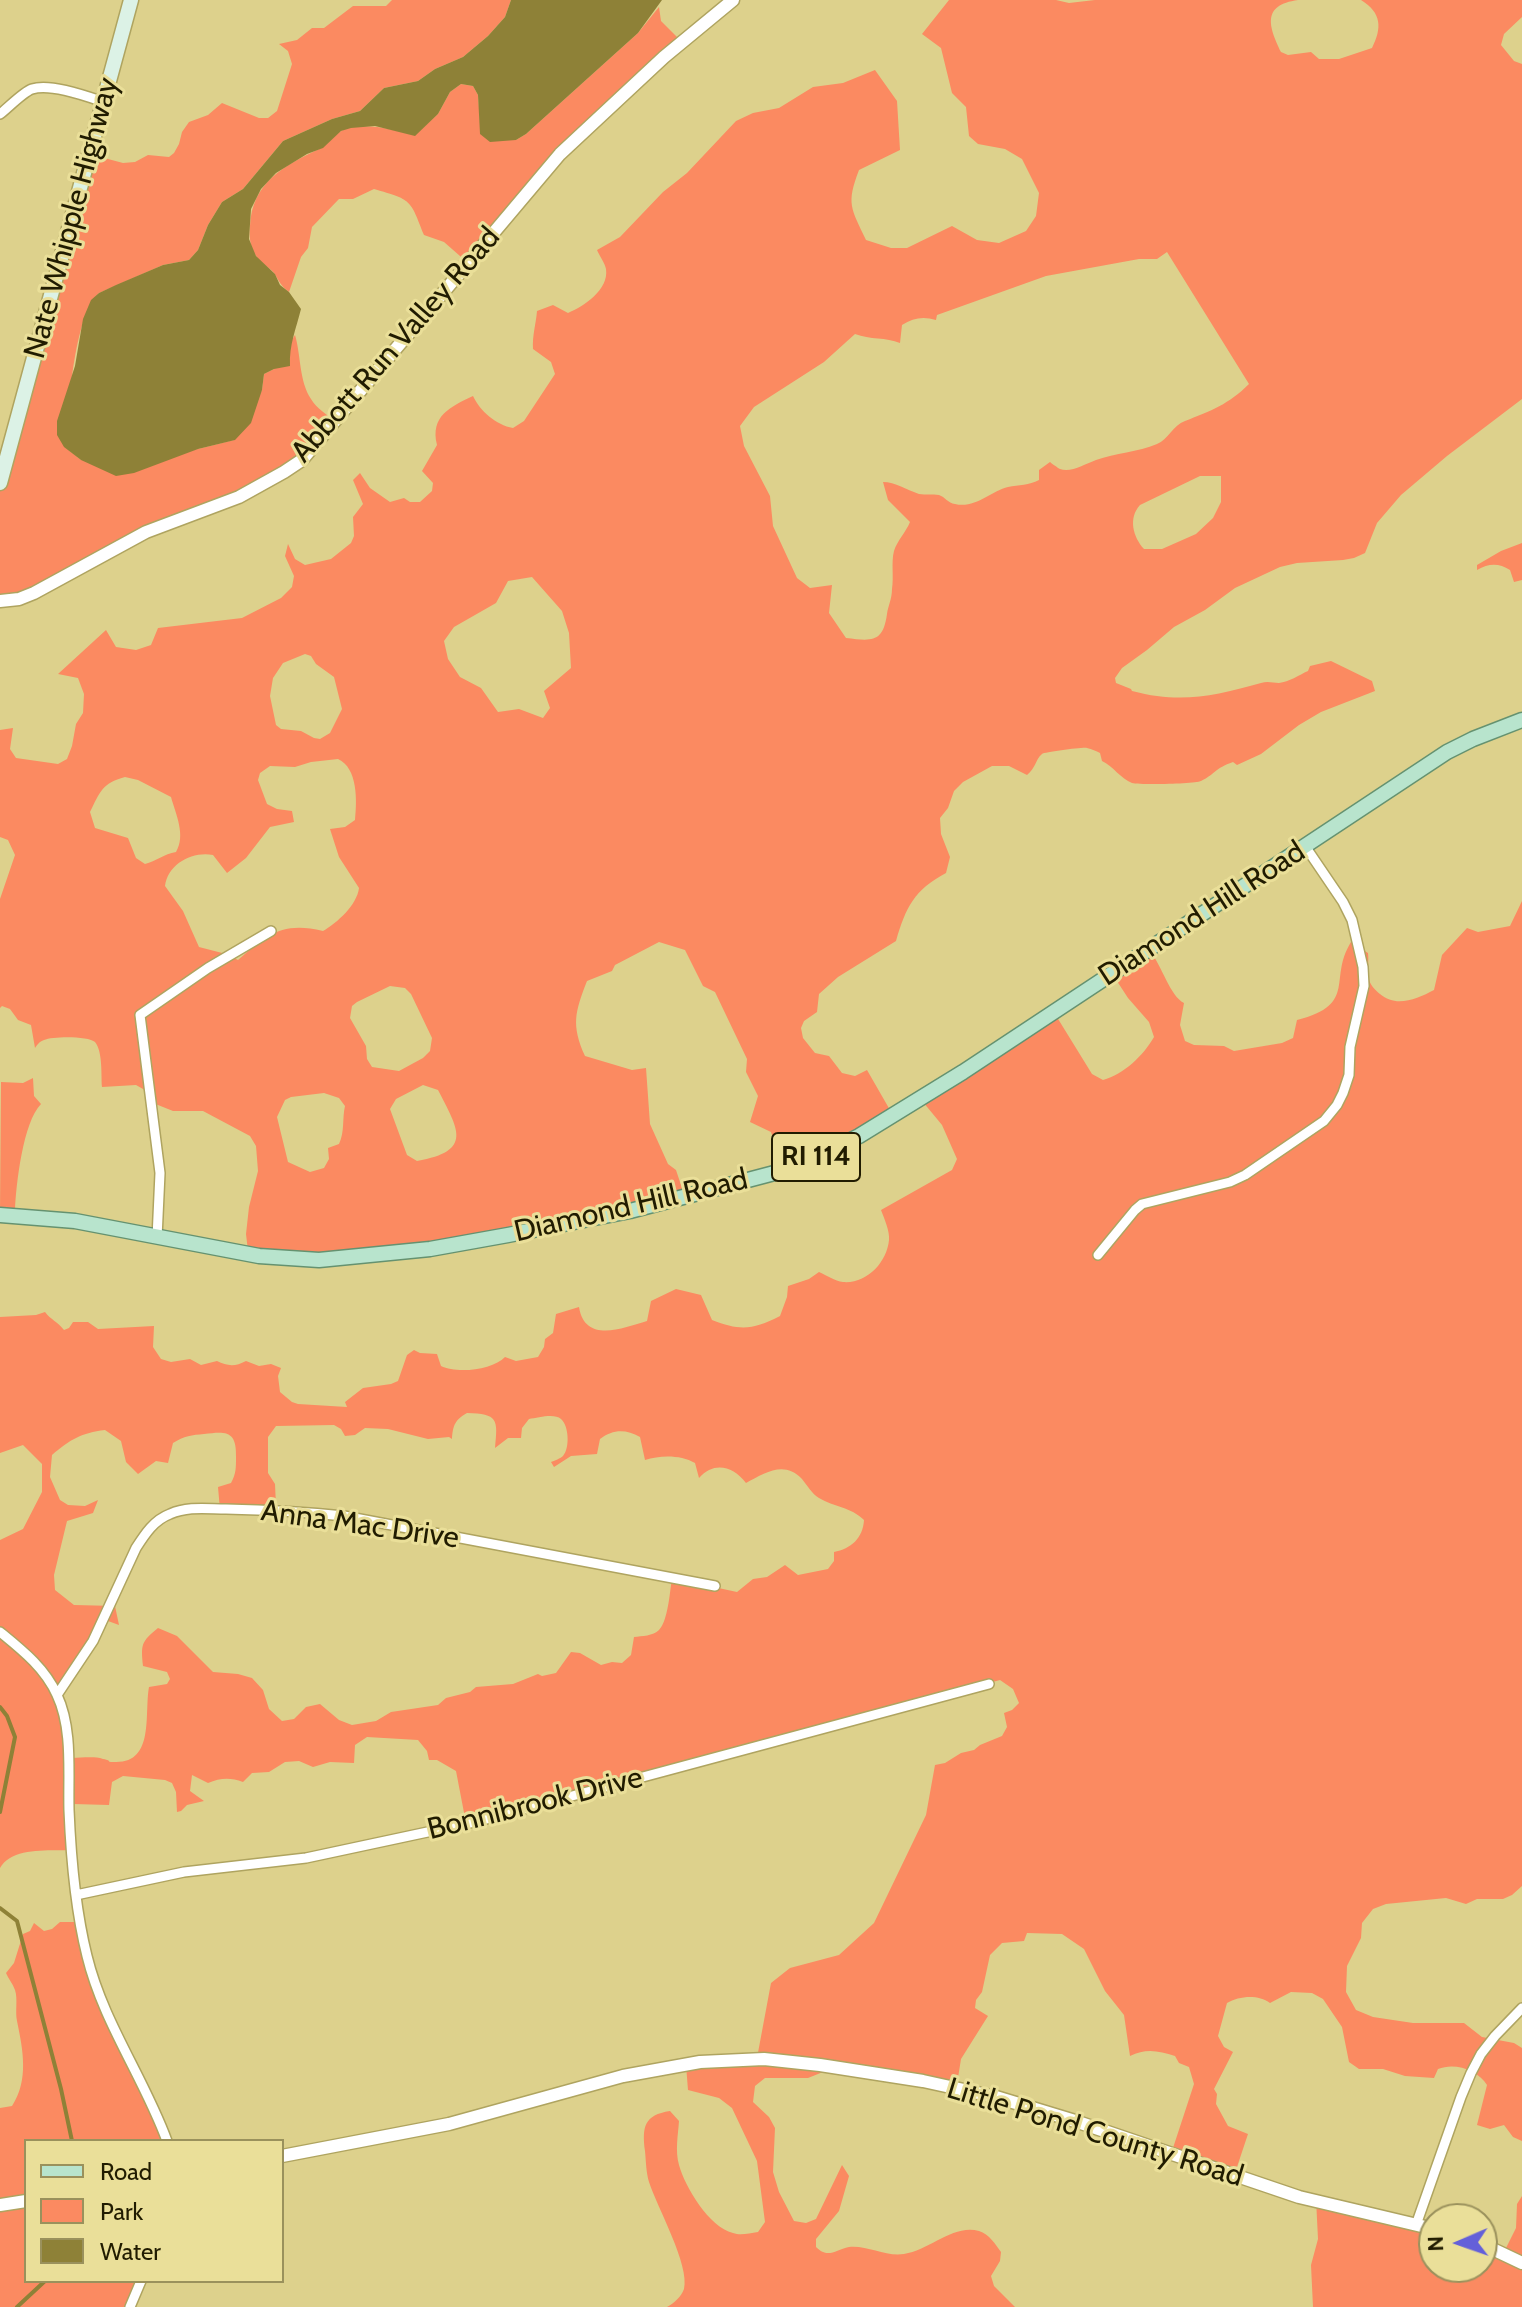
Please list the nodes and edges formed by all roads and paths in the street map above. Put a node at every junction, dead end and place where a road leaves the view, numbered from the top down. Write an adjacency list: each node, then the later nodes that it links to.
1 (131, 0): 3 (main road, Nate Whipple Highway)
2 (733, 0): 7 (street, Abbott Run Valley Road)
3 (104, 102): 4 (street); 5 (main road, Nate Whipple Highway)
4 (0, 114)
5 (4, 455): 6 (main road, Nate Whipple Highway)
6 (0, 483)
7 (0, 601)
8 (1522, 720): 9 (main road, Diamond Hill Road / RI 114)
9 (1305, 846): 12 (main road, Diamond Hill Road / RI 114); 13 (street)
10 (271, 931): 12 (street)
11 (0, 1215): 12 (main road, Diamond Hill Road / RI 114)
12 (157, 1238)
13 (1098, 1255)
14 (715, 1586): 17 (street, Anna Mac Drive)
15 (0, 1632): 17 (street)
16 (989, 1684): 18 (street, Bonnibrook Drive)
17 (57, 1695): 18 (street)
18 (76, 1895): 20 (street)
19 (1522, 2008): 24 (street)
20 (166, 2139)
21 (284, 2156): 24 (street, Little Pond County Road)
22 (24, 2201): 23 (street)
23 (0, 2205)
24 (1416, 2225)
25 (1498, 2252): 26 (street)
26 (1522, 2263)
27 (140, 2283): 28 (street)
28 (130, 2307)

